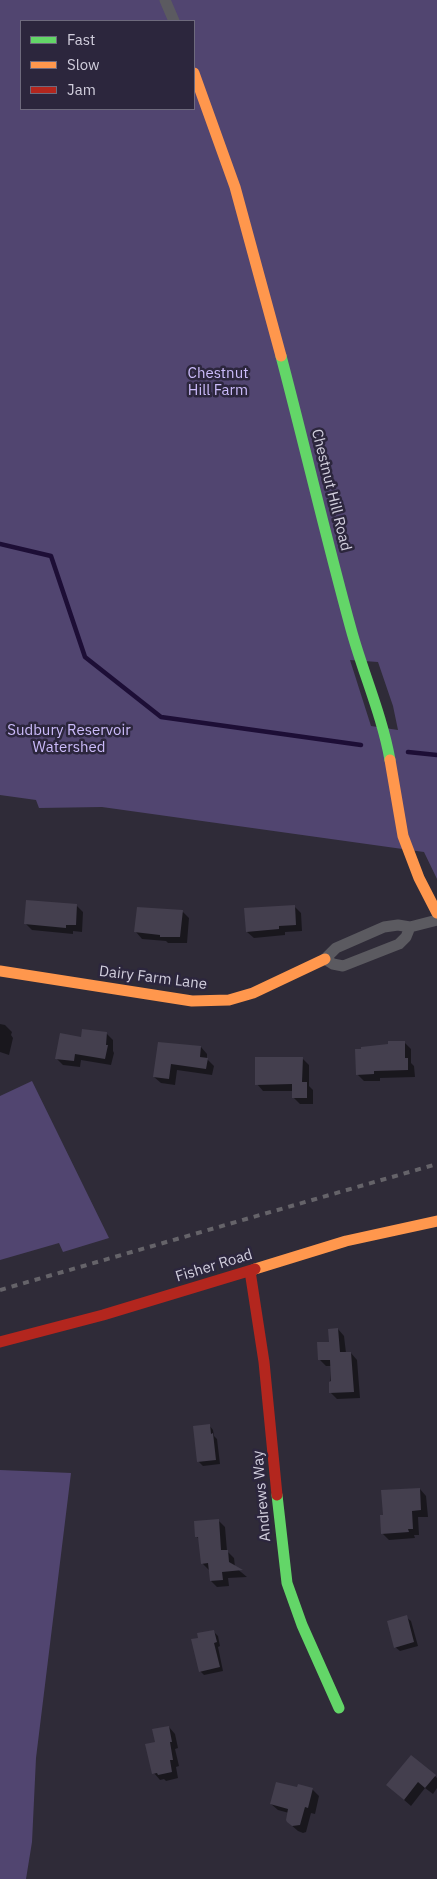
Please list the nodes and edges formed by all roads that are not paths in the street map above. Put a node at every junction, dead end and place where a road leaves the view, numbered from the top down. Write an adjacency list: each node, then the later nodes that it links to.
1 (165, 0): 2 (street)
2 (174, 20)
3 (195, 76): 4 (street, Chestnut Hill Road)
4 (437, 913)
5 (437, 920): 6 (street, Dairy Farm Lane)
6 (410, 928): 7 (street, Dairy Farm Lane); 7 (street)
7 (325, 959): 8 (street, Dairy Farm Lane)
8 (0, 971)
9 (437, 1221): 10 (street, Fisher Road)
10 (250, 1271): 11 (street, Fisher Road); 12 (street, Andrews Way)
11 (0, 1342)
12 (339, 1708)

